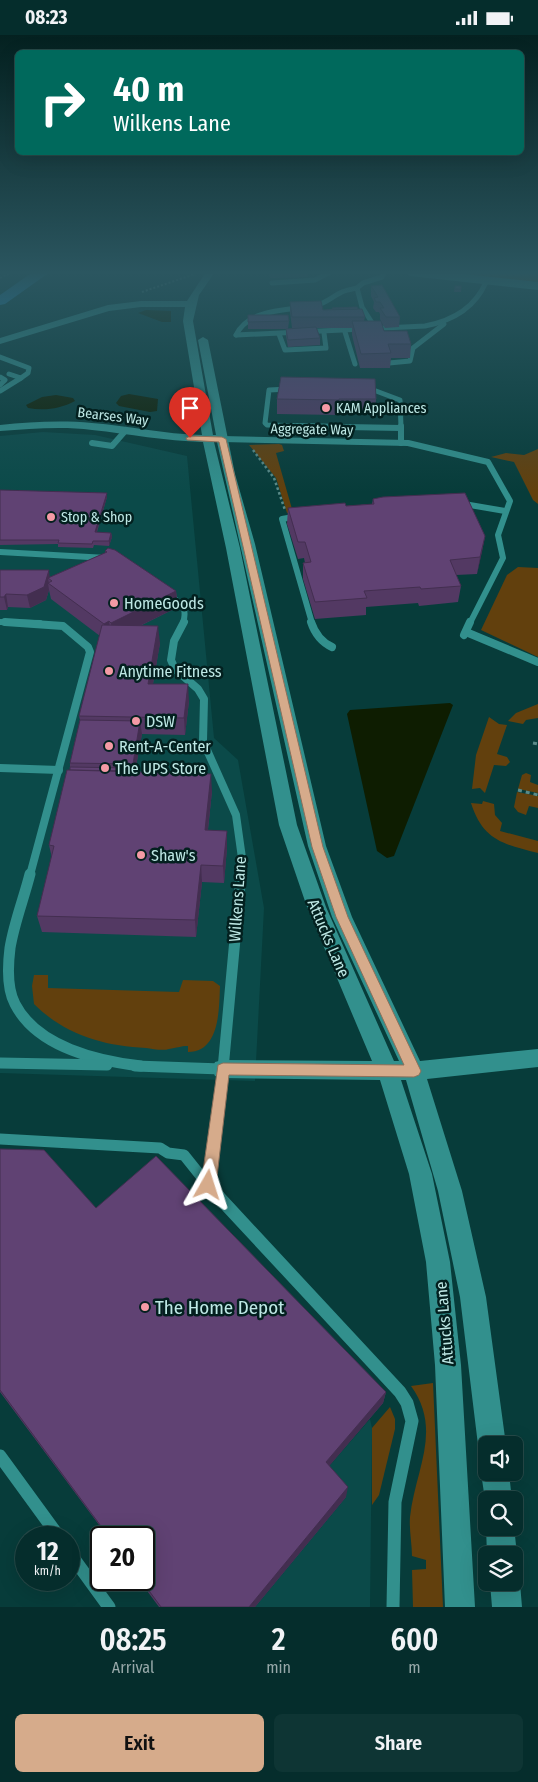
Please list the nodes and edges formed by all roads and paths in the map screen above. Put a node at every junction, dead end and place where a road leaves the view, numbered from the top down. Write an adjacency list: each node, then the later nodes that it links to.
1 (194, 345): 21 (street, Attucks Lane)
2 (203, 345): 21 (street, Attucks Lane)
3 (283, 345): 4 (lane)
4 (326, 345)
5 (349, 345): 9 (lane)
6 (416, 345): 8 (lane)
7 (0, 357): 12 (lane)
8 (389, 363)
9 (354, 364)
10 (9, 374): 12 (lane)
11 (0, 377): 13 (lane)
12 (21, 377): 15 (lane)
13 (0, 385)
14 (293, 389): 17 (lane)
15 (0, 391)
16 (358, 391): 19 (lane)
17 (321, 426): 19 (lane); 22 (lane)
18 (0, 428): 20 (street, Bearses Way)
19 (401, 428): 24 (lane)
20 (126, 430): 21 (street, Bearses Way); 23 (lane)
21 (215, 439): 22 (lane, Aggregate Way); 47 (street, Attucks Lane); 48 (street, Attucks Lane)
22 (318, 441): 24 (lane, Aggregate Way)
23 (92, 443)
24 (401, 443): 27 (lane, Aggregate Way)
25 (250, 447): 29 (path)
26 (449, 501): 27 (lane)
27 (505, 511): 35 (lane)
28 (307, 514): 29 (lane)
29 (287, 517): 34 (lane)
30 (0, 552): 31 (lane)
31 (114, 559)
32 (160, 588): 46 (lane, Wilkens Lane)
33 (0, 622): 39 (lane)
34 (332, 647)
35 (538, 662)
36 (533, 743): 37 (path)
37 (538, 744)
38 (0, 768): 39 (lane)
39 (59, 770): 42 (lane)
40 (518, 790): 41 (path)
41 (538, 795)
42 (5, 965): 45 (lane)
43 (538, 1058): 47 (street)
44 (0, 1063): 45 (lane)
45 (141, 1066): 46 (lane)
46 (223, 1069): 48 (street); 50 (lane)
47 (414, 1071): 48 (street); 51 (street, Attucks Lane)
48 (387, 1072): 58 (street, Attucks Lane)
49 (0, 1139): 50 (lane)
50 (208, 1185): 57 (lane)
51 (491, 1436)
52 (0, 1456): 53 (lane)
53 (51, 1526)
54 (80, 1567): 56 (lane)
55 (506, 1591): 59 (street)
56 (109, 1607)
57 (393, 1607)
58 (460, 1607)
59 (507, 1607)

